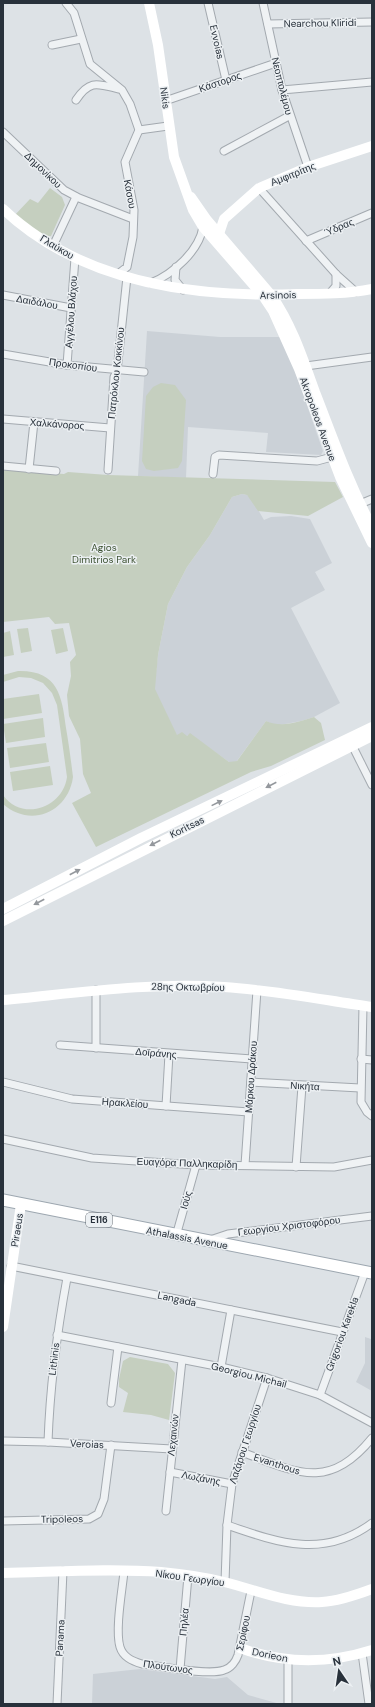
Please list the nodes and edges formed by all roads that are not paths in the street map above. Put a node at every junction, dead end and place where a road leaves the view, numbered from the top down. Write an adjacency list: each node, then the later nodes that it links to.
1 (66, 3): 7 (street)
2 (148, 3): 15 (street, Nikis)
3 (208, 3): 10 (street, Evvoias)
4 (263, 3): 6 (street, Νεοπτολέμου)
5 (372, 22): 6 (street, Nearchou Kliridi)
6 (268, 24): 9 (street, Νεοπτολέμου)
7 (81, 39): 8 (street); 12 (street)
8 (52, 45)
9 (276, 63): 10 (street, Κάστορος); 13 (street, Νεοπτολέμου)
10 (226, 80): 15 (street, Κάστορος)
11 (372, 82): 13 (street)
12 (122, 90): 14 (street); 18 (street)
13 (282, 90): 16 (street, Νεοπτολέμου)
14 (76, 100)
15 (165, 101): 17 (street, Nikis)
16 (289, 116): 21 (street); 22 (street, Νεοπτολέμου)
17 (168, 126): 18 (street); 29 (street, Nikis)
18 (140, 130): 27 (street, Κάσου)
19 (3, 132): 24 (street, Δημονίκου)
20 (372, 146): 22 (street, Αμφιτρίτης)
21 (224, 151)
22 (308, 167): 23 (street, Αμφιτρίτης)
23 (259, 188): 28 (street, Αμφιτρίτης); 31 (street)
24 (76, 197): 27 (street, Δημονίκου); 33 (street)
25 (4, 213): 33 (street, Γλαύκου)
26 (372, 213): 31 (street, Ύδρας)
27 (133, 219): 35 (street, Κάσου)
28 (224, 219): 29 (street); 30 (street)
29 (205, 223): 30 (street, Nikis); 32 (street)
30 (217, 237): 32 (street); 39 (street, Nikis); 48 (street, Nikis)
31 (306, 241): 37 (street)
32 (199, 242): 36 (street)
33 (53, 246): 34 (street, Γλαύκου)
34 (75, 258): 38 (street, Γλαύκου); 49 (street, Αγγέλου Βλάχου)
35 (130, 261): 38 (street, Κάσου); 38 (street)
36 (176, 267): 40 (street); 41 (street)
37 (336, 274): 43 (street); 44 (street)
38 (127, 277): 40 (street, Γλαύκου); 55 (street, Πατρόκλου Κοκκίνου)
39 (248, 278): 46 (street); 48 (street, Nikis)
40 (148, 284): 41 (street)
41 (183, 290): 46 (street, Arsinois)
42 (372, 290): 43 (street, Arsinois)
43 (356, 292): 44 (street, Arsinois)
44 (330, 293): 45 (street, Arsinois)
45 (300, 294): 48 (street, Arsinois); 50 (street)
46 (239, 295): 48 (street, Arsinois)
47 (3, 296): 49 (street, Δαιδάλου)
48 (268, 296): 50 (street, Akropoleos Avenue); 60 (street, Akropoleos Avenue)
49 (71, 308): 53 (street, Αγγέλου Βλάχου)
50 (283, 314): 54 (street, Akropoleos Avenue)
51 (3, 354): 53 (street, Προκοπίου)
52 (372, 357): 54 (street)
53 (67, 365): 55 (street, Προκοπίου)
54 (306, 366): 67 (street, Akropoleos Avenue)
55 (117, 371): 56 (street, Προκοπίου); 59 (street, Πατρόκλου Κοκκίνου)
56 (144, 372)
57 (3, 419): 58 (street, Χαλκάνορος)
58 (34, 422): 59 (street, Χαλκάνορος); 62 (street)
59 (110, 428): 63 (street, Πατρόκλου Κοκκίνου)
60 (332, 457): 65 (street); 69 (street, Akropoleos Avenue)
61 (3, 466): 62 (street)
62 (29, 469): 64 (street)
63 (108, 470)
64 (56, 471)
65 (213, 474)
66 (372, 500): 67 (street)
67 (360, 504): 68 (street, Akropoleos Avenue)
68 (372, 527)
69 (372, 543)
70 (372, 727): 74 (street, Koritsas, one-way to 70)
71 (372, 736): 72 (street, Koritsas)
72 (352, 746): 73 (street); 75 (street, Koritsas, one-way to 75)
73 (372, 786)
74 (3, 909)
75 (3, 921)
76 (96, 990): 77 (street, 28ης Οκτωβρίου); 78 (street, 28ης Οκτωβρίου); 81 (street)
77 (257, 990): 79 (street, 28ης Οκτωβρίου); 83 (street, Μάρκου Δράκου)
78 (3, 1000)
79 (368, 1006): 84 (street)
80 (60, 1045): 81 (street, Δοϊράνης)
81 (96, 1048): 82 (street, Δοϊράνης)
82 (169, 1054): 83 (street, Δοϊράνης); 90 (street)
83 (252, 1059): 87 (street, Μάρκου Δράκου)
84 (361, 1059): 85 (street); 89 (street)
85 (372, 1060)
86 (3, 1082): 90 (street, Ηρακλείου)
87 (251, 1082): 88 (street, Νικήτα); 91 (street, Μάρκου Δράκου)
88 (302, 1086): 89 (street, Νικήτα); 97 (street)
89 (360, 1088): 92 (street)
90 (166, 1106): 91 (street, Ηρακλείου)
91 (249, 1112): 96 (street, Μάρκου Δράκου)
92 (372, 1116)
93 (3, 1140): 95 (street, Ευαγόρα Παλληκαρίδη)
94 (372, 1160): 97 (street, Ευαγόρα Παλληκαρίδη)
95 (196, 1165): 96 (street, Ευαγόρα Παλληκαρίδη); 101 (street, Ιούς)
96 (245, 1165): 97 (street, Ευαγόρα Παλληκαρίδη)
97 (296, 1166)
98 (3, 1200): 99 (main road, Athalassis Avenue / E116)
99 (21, 1204): 101 (main road, Athalassis Avenue / E116); 103 (street, Piraeus)
100 (372, 1216): 102 (street, Γεωργίου Χριστοφόρου)
101 (176, 1236): 102 (main road, Athalassis Avenue / E116)
102 (208, 1242): 104 (main road, Athalassis Avenue / E116)
103 (11, 1266): 105 (street, Langada); 106 (street, Piraeus)
104 (368, 1273): 109 (street, Grigoriou Karekla)
105 (67, 1278): 107 (street, Langada); 110 (street, Lithinis)
106 (4, 1307): 108 (street, Piraeus)
107 (231, 1310): 109 (street, Langada); 113 (street)
108 (3, 1327)
109 (342, 1332): 115 (street, Grigoriou Karekla)
110 (57, 1335): 111 (street, Georgiou Michail); 120 (street, Lithinis)
111 (118, 1347): 112 (street, Georgiou Michail); 116 (street)
112 (182, 1360): 113 (street, Georgiou Michail); 122 (street, Λεχαινών)
113 (222, 1367): 114 (street, Georgiou Michail)
114 (267, 1378): 115 (street, Georgiou Michail); 123 (street, Λαζάρου Γεωργίου)
115 (320, 1395): 117 (street, Georgiou Michail)
116 (111, 1403)
117 (372, 1423)
118 (372, 1438): 123 (street, Evanthous)
119 (3, 1441): 120 (street, Veroias)
120 (48, 1442): 121 (street, Veroias)
121 (110, 1445): 122 (street, Veroias); 127 (street, Tripoleos)
122 (172, 1449): 124 (street, Λεχαινών)
123 (242, 1452): 125 (street, Λαζάρου Γεωργίου)
124 (170, 1472): 125 (street, Λωζάνης); 126 (street, Λεχαινών)
125 (232, 1484): 129 (street, Λαζάρου Γεωργίου)
126 (166, 1511)
127 (3, 1521)
128 (372, 1523): 129 (street)
129 (227, 1525): 134 (street, Λαζάρου Γεωργίου)
130 (63, 1571): 131 (street, Νίκου Γεωργίου); 132 (street, Νίκου Γεωργίου); 142 (street, Panama)
131 (124, 1572): 133 (street, Νίκου Γεωργίου); 140 (street, Πλούτωνος)
132 (3, 1573)
133 (188, 1576): 134 (street, Νίκου Γεωργίου); 140 (street, Πηλέα)
134 (225, 1582): 136 (street, Νίκου Γεωργίου)
135 (372, 1589): 136 (street, Νίκου Γεωργίου)
136 (251, 1591): 137 (street, Σερίφου)
137 (240, 1648): 139 (street, Dorieon); 141 (street, Σερίφου)
138 (367, 1652): 139 (street, Dorieon); 144 (street)
139 (288, 1660): 143 (street)
140 (180, 1669): 141 (street, Πλούτωνος)
141 (225, 1670)
142 (57, 1704)
143 (288, 1704)
144 (369, 1704)

